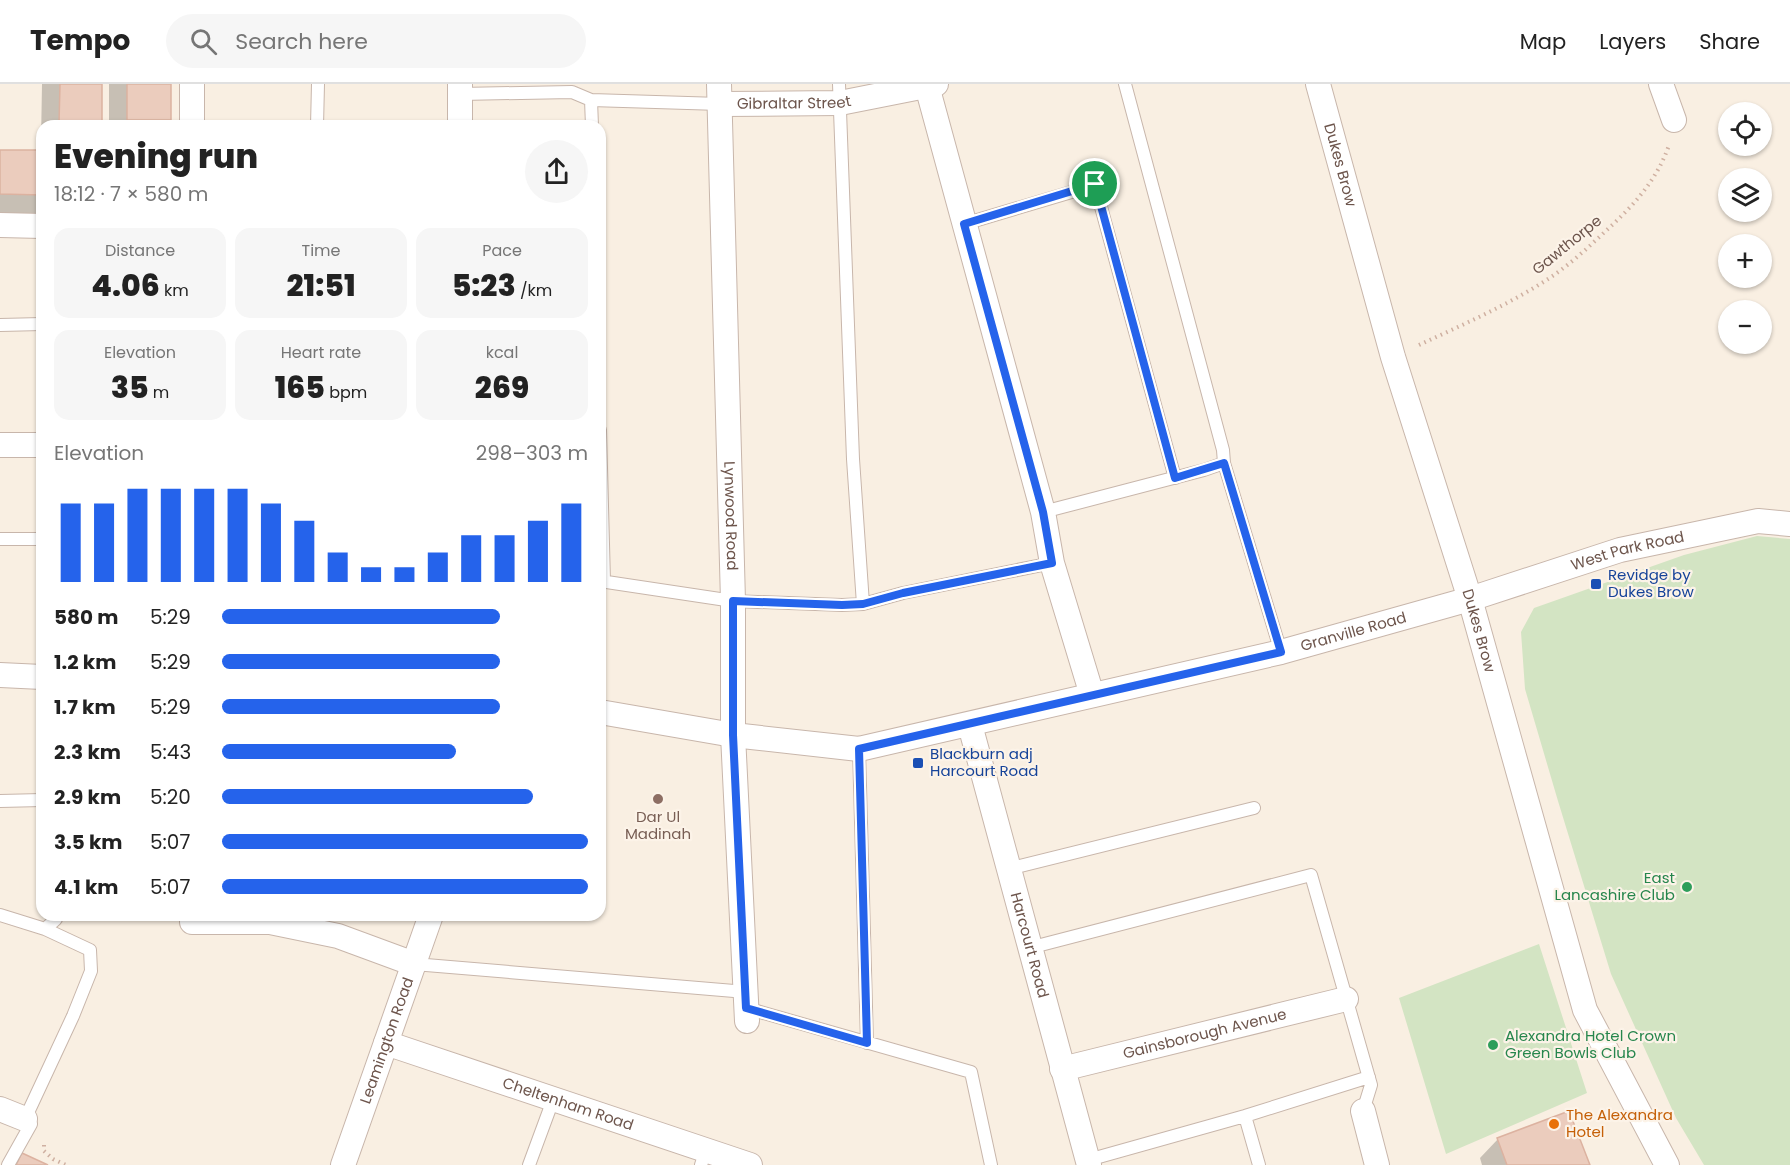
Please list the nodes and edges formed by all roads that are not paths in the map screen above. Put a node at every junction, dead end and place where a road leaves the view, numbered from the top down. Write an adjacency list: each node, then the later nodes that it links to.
1 (192, 84): 11 (street)
2 (318, 84): 12 (lane)
3 (1125, 84): 23 (lane)
4 (1318, 84): 31 (street, Dukes Brow)
5 (1662, 84): 15 (street)
6 (931, 85): 8 (street, Gibraltar Street); 16 (street)
7 (460, 89): 10 (lane); 13 (street)
8 (840, 93): 9 (street, Gibraltar Street); 33 (lane)
9 (720, 94): 10 (lane); 32 (street, Lynwood Road)
10 (591, 100): 14 (lane)
11 (192, 120)
12 (317, 120)
13 (460, 120)
14 (592, 120)
15 (1674, 120)
16 (964, 224): 24 (lane); 25 (street)
17 (0, 225): 18 (street)
18 (36, 226)
19 (36, 324): 20 (lane)
20 (0, 325)
21 (0, 445): 22 (street)
22 (36, 445)
23 (1224, 463): 24 (lane); 34 (lane)
24 (1175, 478): 25 (lane)
25 (1043, 512): 29 (street)
26 (1790, 524): 31 (street, West Park Road)
27 (0, 539): 28 (lane)
28 (36, 540)
29 (1052, 563): 33 (lane); 37 (street)
30 (606, 583): 32 (lane)
31 (1470, 599): 34 (street, Granville Road); 74 (street, Dukes Brow)
32 (733, 601): 33 (lane); 40 (street, Lynwood Road)
33 (863, 604)
34 (1281, 652): 37 (street, Granville Road)
35 (0, 675): 36 (street)
36 (36, 677)
37 (1092, 695): 39 (street, Granville Road)
38 (606, 713): 40 (street, Granville Road)
39 (970, 725): 41 (street, Granville Road); 45 (street, Harcourt Road)
40 (733, 735): 41 (street, Granville Road); 55 (street, Lynwood Road)
41 (859, 749): 57 (lane)
42 (36, 800): 43 (lane)
43 (0, 801)
44 (1254, 808): 45 (lane)
45 (1008, 869): 52 (street, Harcourt Road)
46 (0, 915): 51 (lane)
47 (54, 921): 51 (lane)
48 (192, 921): 49 (street)
49 (297, 921): 53 (street)
50 (429, 921): 53 (street, Leamington Road)
51 (45, 929): 64 (lane)
52 (1029, 948): 54 (lane); 58 (street, Harcourt Road)
53 (414, 963): 55 (lane); 56 (street, Leamington Road)
54 (1346, 999): 58 (street, Gainsborough Avenue); 59 (lane)
55 (746, 1007): 57 (lane)
56 (386, 1043): 60 (street, Cheltenham Road); 68 (street, Leamington Road)
57 (867, 1043): 71 (lane)
58 (1062, 1069): 66 (street, Harcourt Road)
59 (1369, 1077): 62 (lane); 63 (lane)
60 (553, 1100): 65 (street, Cheltenham Road); 69 (lane)
61 (0, 1110): 64 (street)
62 (1363, 1111): 73 (street)
63 (1245, 1116): 66 (lane); 72 (lane)
64 (28, 1121): 67 (lane)
65 (703, 1158): 70 (street, Cheltenham Road)
66 (1089, 1163)
67 (8, 1165)
68 (342, 1165)
69 (530, 1165)
70 (750, 1165)
71 (991, 1165)
72 (1258, 1165)
73 (1377, 1165)
74 (1667, 1165)

